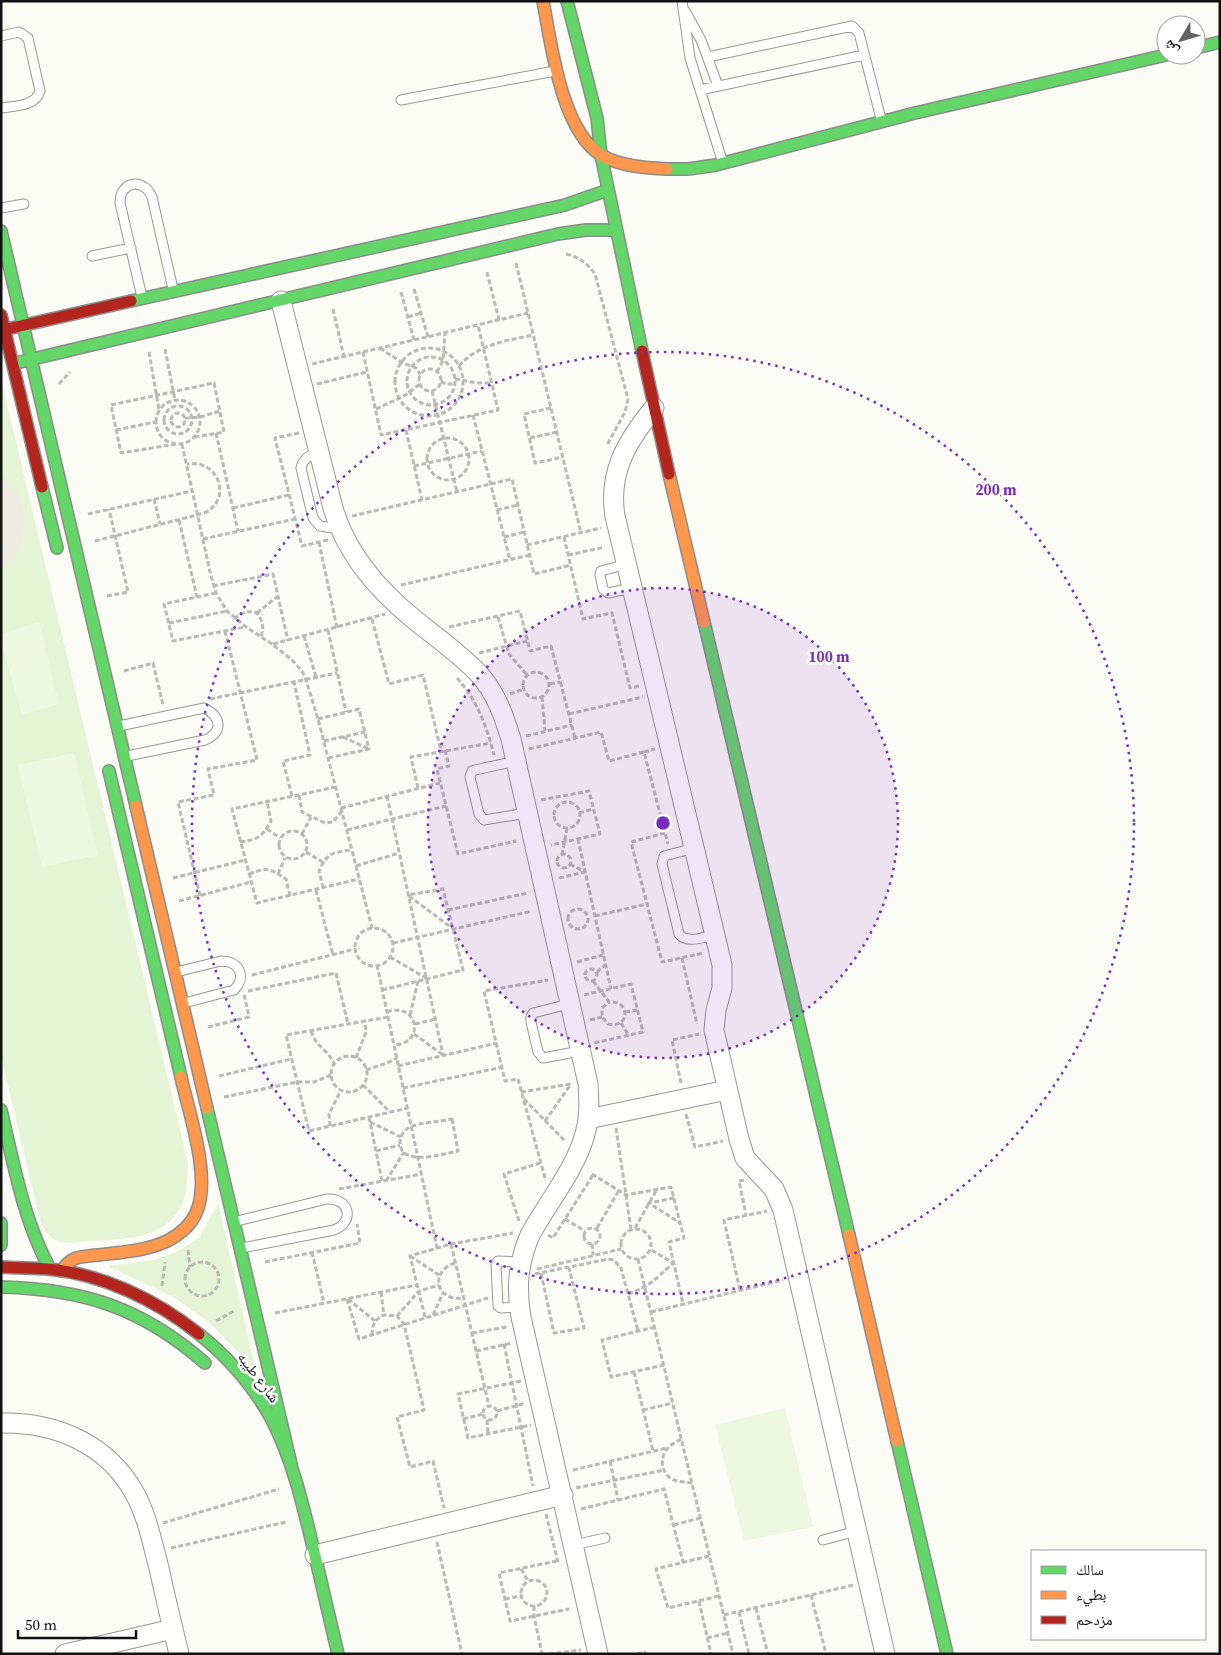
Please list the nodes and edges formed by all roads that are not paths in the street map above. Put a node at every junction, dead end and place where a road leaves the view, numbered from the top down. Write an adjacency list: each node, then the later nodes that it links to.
1 (543, 1): 10 (street)
2 (568, 1): 16 (street)
3 (683, 5): 8 (lane); 12 (lane)
4 (1, 36): 14 (lane)
5 (1220, 42): 6 (street)
6 (1206, 46)
7 (864, 55): 8 (lane); 11 (lane); 15 (lane)
8 (708, 56): 11 (lane)
9 (1156, 57): 15 (street)
10 (558, 70): 13 (lane); 16 (street)
11 (718, 86): 12 (lane)
12 (700, 90): 17 (lane)
13 (401, 100)
14 (1, 108)
15 (881, 121): 17 (street)
16 (601, 155): 17 (street); 18 (street)
17 (722, 163)
18 (608, 190): 21 (street); 25 (street)
19 (24, 204): 20 (lane)
20 (1, 208)
21 (616, 230): 27 (street); 33 (street)
22 (1, 231): 29 (street)
23 (131, 248): 24 (lane); 25 (lane); 26 (lane)
24 (92, 256)
25 (174, 292): 26 (street)
26 (143, 299): 29 (street)
27 (281, 301): 31 (street); 38 (street)
28 (1, 315): 30 (street)
29 (24, 326): 30 (street); 31 (street)
30 (5, 330): 32 (street)
31 (32, 360): 32 (street); 37 (street)
32 (13, 364): 34 (street)
33 (654, 408): 35 (street); 76 (street)
34 (60, 561)
35 (626, 564): 36 (street); 36 (lane)
36 (632, 588): 42 (street)
37 (117, 727): 39 (street); 39 (lane)
38 (525, 755): 41 (street); 41 (lane)
39 (124, 756): 44 (street)
40 (107, 764): 58 (street)
41 (533, 807): 45 (street)
42 (695, 848): 43 (street); 43 (lane)
43 (715, 935): 48 (street)
44 (176, 972): 46 (street); 46 (lane)
45 (576, 1000): 47 (street); 47 (lane)
46 (184, 1003): 51 (street)
47 (577, 1050): 50 (street)
48 (727, 1090): 50 (street); 65 (street)
49 (1, 1110): 57 (street)
50 (588, 1119): 56 (street)
51 (235, 1222): 54 (street); 54 (lane)
52 (1, 1223): 53 (street)
53 (1, 1245)
54 (241, 1248): 63 (street)
55 (1, 1267): 57 (street, شارع طيبه)
56 (522, 1268): 60 (street); 60 (lane)
57 (50, 1269): 58 (street, شارع طيبه)
58 (62, 1271): 63 (street, شارع طيبه)
59 (1, 1287): 61 (street)
60 (514, 1307): 64 (street)
61 (212, 1368)
62 (1, 1423): 70 (street)
63 (291, 1464): 69 (street, شارع طيبه)
64 (560, 1498): 68 (street); 69 (street)
65 (857, 1530): 67 (lane); 75 (street)
66 (605, 1538): 68 (lane)
67 (823, 1540)
68 (574, 1545): 71 (street)
69 (315, 1555): 74 (street, شارع طيبه)
70 (173, 1629): 72 (street); 73 (street)
71 (592, 1652)
72 (65, 1654)
73 (179, 1654)
74 (338, 1654)
75 (885, 1654)
76 (947, 1654)

